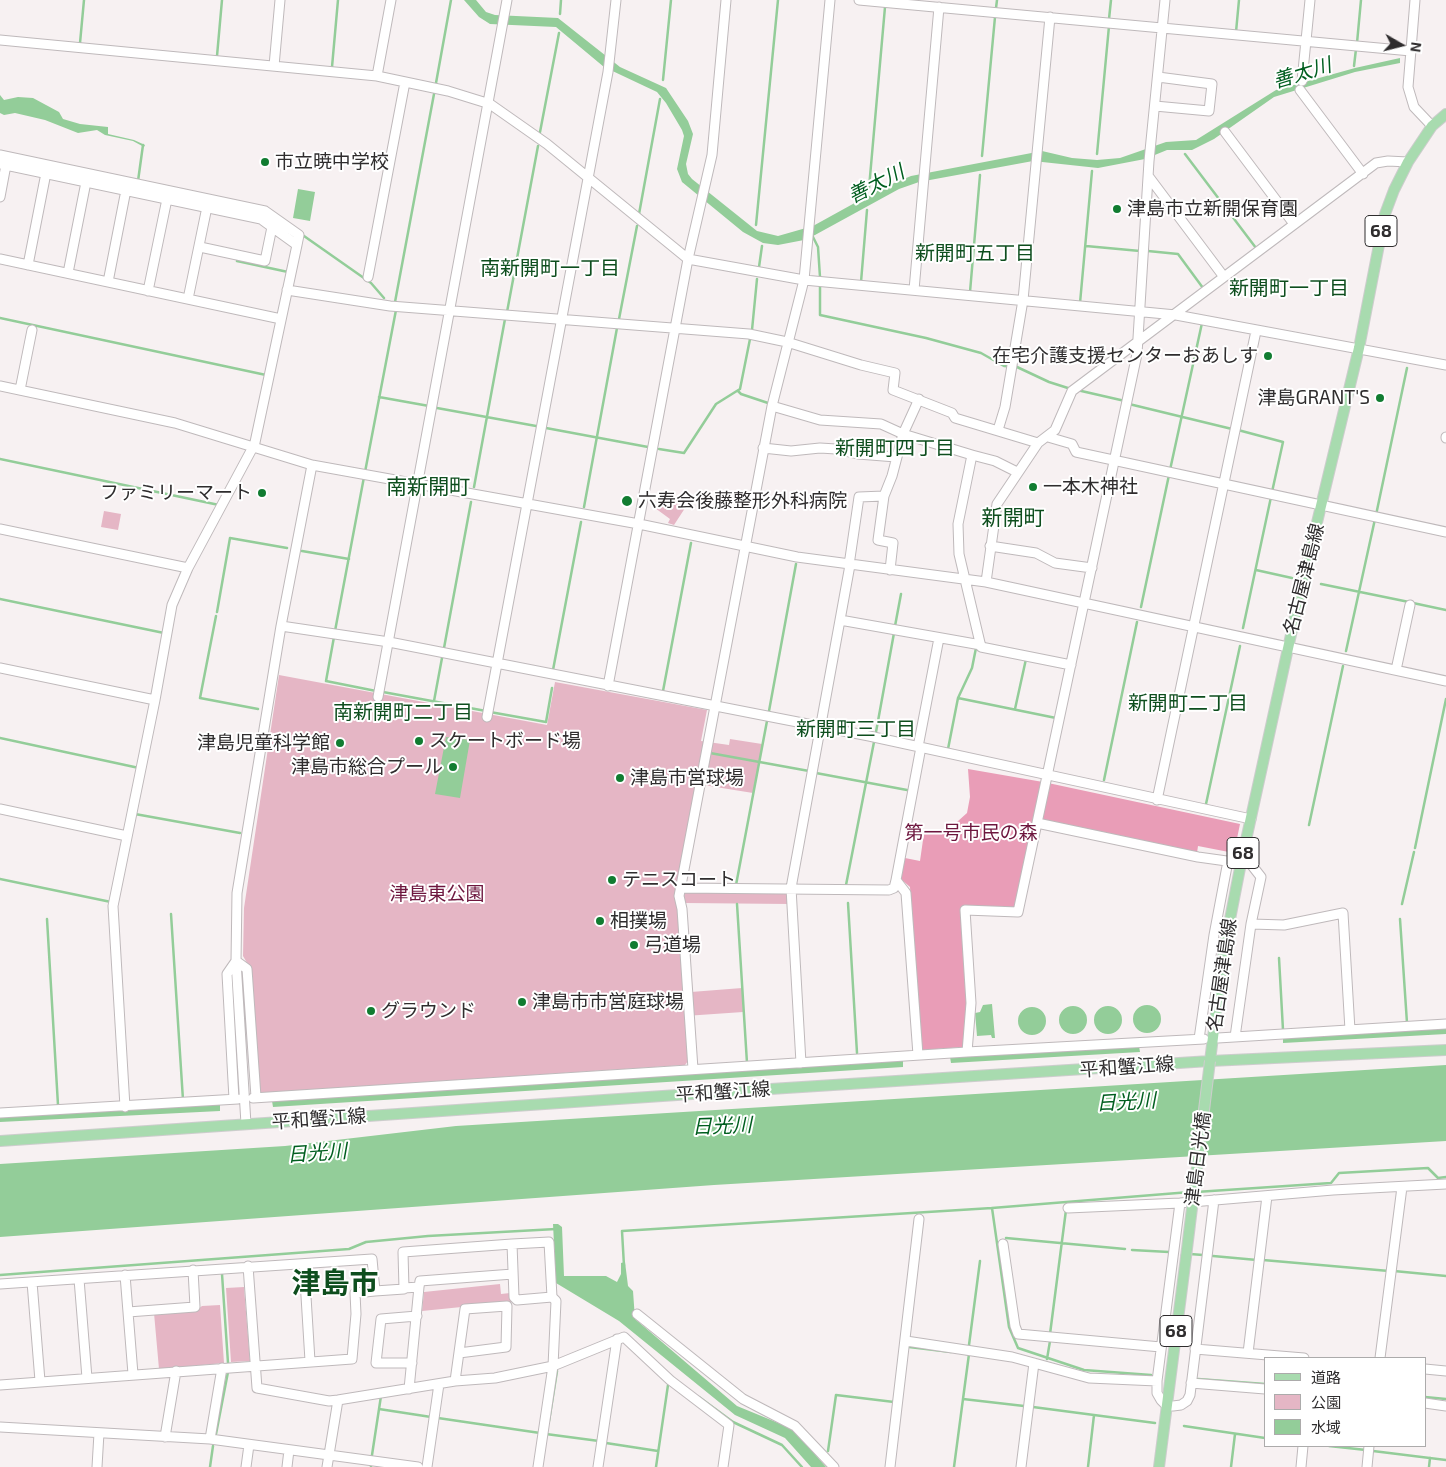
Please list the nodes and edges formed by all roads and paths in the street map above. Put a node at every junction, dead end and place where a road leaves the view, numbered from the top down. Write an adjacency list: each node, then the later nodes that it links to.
1 (280, 0): 17 (street)
2 (391, 0): 18 (street)
3 (507, 0): 21 (street)
4 (616, 0): 32 (street)
5 (726, 0): 43 (street)
6 (830, 0): 48 (street)
7 (859, 0): 11 (street)
8 (1165, 0): 13 (street)
9 (1310, 0): 15 (street)
10 (1414, 0): 16 (street)
11 (939, 7): 12 (street); 52 (street)
12 (1050, 17): 13 (street); 54 (street)
13 (1162, 28): 15 (street); 19 (street)
14 (0, 40): 17 (street)
15 (1306, 41): 16 (street); 30 (street)
16 (1411, 51): 24 (street)
17 (274, 66): 18 (street)
18 (377, 76): 20 (street)
19 (1158, 77): 22 (street); 22 (street)
20 (405, 82): 21 (street); 46 (street)
21 (490, 104): 32 (street); 55 (street)
22 (1155, 106): 31 (street)
23 (1446, 114): 24 (main road, 名古屋津島線 / 68)
24 (1432, 126): 27 (main road, 名古屋津島線 / 68)
25 (1225, 132): 38 (street)
26 (0, 155): 40 (street)
27 (1408, 162): 30 (street); 65 (main road, 名古屋津島線 / 68)
28 (3, 165): 29 (street); 35 (street)
29 (46, 174): 33 (street); 44 (street)
30 (1363, 174): 38 (street)
31 (1149, 177): 47 (street); 56 (street)
32 (588, 178): 43 (street); 59 (street)
33 (86, 182): 34 (street); 45 (street)
34 (126, 190): 36 (street); 49 (street)
35 (0, 197)
36 (167, 199): 37 (street); 50 (street)
37 (207, 207): 39 (street); 41 (street)
38 (1294, 224): 47 (street)
39 (272, 227): 40 (street); 41 (street)
40 (297, 245): 51 (street)
41 (200, 247): 53 (street)
42 (0, 259): 44 (street)
43 (688, 259): 48 (street); 60 (street)
44 (28, 265): 45 (street)
45 (68, 273): 49 (street)
46 (368, 277)
47 (1224, 277): 57 (street)
48 (804, 280): 52 (street); 63 (street)
49 (108, 282): 50 (street)
50 (148, 290): 53 (street)
51 (288, 290): 55 (street); 58 (street)
52 (914, 290): 54 (street)
53 (188, 299): 58 (street)
54 (1023, 300): 56 (street); 71 (street)
55 (451, 310): 59 (street); 82 (street)
56 (1142, 311): 57 (street); 64 (street)
57 (1176, 315): 62 (street); 64 (street)
58 (281, 319): 75 (street)
59 (562, 319): 60 (street); 85 (street)
60 (676, 328): 63 (street); 87 (street)
61 (32, 330): 68 (street)
62 (1256, 330): 65 (street); 83 (street)
63 (787, 342): 69 (street); 70 (street)
64 (1139, 342): 73 (street); 79 (street)
65 (1359, 348): 66 (street); 86 (main road, 名古屋津島線 / 68)
66 (1446, 365)
67 (0, 386): 68 (street)
68 (20, 390): 75 (street)
69 (919, 399): 71 (street); 72 (street)
70 (772, 406): 72 (street); 76 (street)
71 (998, 430): 74 (street)
72 (903, 434): 77 (street); 78 (street)
73 (1048, 437): 74 (street); 79 (street)
74 (1038, 443): 81 (street)
75 (254, 447): 80 (street); 93 (street)
76 (764, 448): 78 (street); 90 (street)
77 (972, 455): 81 (street); 96 (street)
78 (896, 456): 84 (street)
79 (1114, 461): 83 (street); 94 (street)
80 (312, 465): 82 (street); 101 (street)
81 (1017, 472): 91 (street)
82 (418, 484): 85 (street); 104 (street)
83 (1223, 484): 86 (street); 102 (street)
84 (884, 496): 92 (street); 95 (street)
85 (526, 504): 87 (street); 107 (street)
86 (1322, 505): 89 (street); 106 (main road, 名古屋津島線 / 68)
87 (639, 524): 90 (street); 112 (street)
88 (0, 529): 93 (street)
89 (1446, 532)
90 (745, 545): 92 (street); 115 (street)
91 (990, 546): 94 (street); 97 (street)
92 (849, 565): 95 (street); 100 (street)
93 (188, 568): 114 (street)
94 (1092, 568): 98 (street)
95 (890, 570): 96 (street)
96 (964, 579): 97 (street); 105 (street)
97 (986, 582): 98 (street)
98 (1084, 603): 102 (street); 108 (street)
99 (1410, 605): 110 (street)
100 (840, 620): 103 (street); 117 (street)
101 (281, 626): 104 (street); 131 (street)
102 (1192, 626): 106 (street); 120 (street)
103 (938, 638): 105 (street); 118 (street)
104 (389, 642): 107 (street); 113 (street)
105 (981, 645): 108 (street)
106 (1288, 647): 110 (street); 122 (main road, 名古屋津島線 / 68)
107 (496, 664): 112 (street); 116 (street)
108 (1071, 665): 119 (street)
109 (0, 668): 114 (street)
110 (1396, 670): 111 (street)
111 (1446, 681)
112 (608, 686): 115 (street)
113 (378, 697)
114 (155, 700): 124 (street)
115 (715, 706): 117 (street); 128 (street)
116 (486, 717)
117 (821, 727): 118 (street); 129 (street)
118 (920, 747): 119 (street); 127 (street)
119 (1048, 774): 120 (street); 123 (street)
120 (1157, 800): 122 (street)
121 (0, 809): 124 (street)
122 (1251, 819): 125 (main road, 名古屋津島線 / 68)
123 (1037, 823): 126 (street); 137 (street)
124 (127, 836): 142 (street)
125 (1242, 858): 126 (street); 130 (street); 139 (main road, 名古屋津島線 / 68)
126 (1228, 860): 137 (street)
127 (896, 880): 129 (street); 138 (street)
128 (680, 888): 129 (street); 141 (street)
129 (792, 888): 140 (street)
130 (1251, 924): 133 (street); 134 (street)
131 (236, 961): 141 (street); 142 (street); 144 (street)
132 (1446, 1024): 133 (street)
133 (1350, 1030): 134 (street)
134 (1235, 1037): 135 (street)
135 (1218, 1038)
136 (1446, 1050): 139 (main road, 平和蟹江線)
137 (967, 1052): 138 (street)
138 (918, 1055): 140 (street)
139 (1210, 1061): 144 (main road, 平和蟹江線); 199 (main road, 津島日光橋 / 68, bridge)
140 (801, 1062): 141 (street)
141 (693, 1069)
142 (125, 1107): 143 (street)
143 (0, 1113)
144 (246, 1124): 145 (main road, 平和蟹江線)
145 (0, 1141)
146 (1446, 1184): 147 (street)
147 (1402, 1187): 148 (street); 177 (street)
148 (1267, 1196): 149 (street); 175 (street)
149 (1214, 1200): 150 (street); 173 (street)
150 (1180, 1203): 151 (street); 172 (street)
151 (1068, 1208)
152 (920, 1219): 171 (street)
153 (512, 1244): 158 (street); 164 (street); 166 (street)
154 (1003, 1244): 172 (street)
155 (304, 1264): 156 (street); 165 (street); 178 (street)
156 (248, 1266): 157 (street); 181 (street)
157 (193, 1270): 159 (street); 167 (street)
158 (513, 1274): 163 (street); 166 (street)
159 (125, 1275): 160 (street); 167 (street)
160 (79, 1278): 161 (street); 188 (street)
161 (32, 1282): 162 (street); 189 (street)
162 (0, 1284)
163 (420, 1287): 164 (street); 169 (street)
164 (404, 1288): 165 (street)
165 (374, 1291): 178 (street)
166 (552, 1297): 182 (street)
167 (128, 1312): 187 (street)
168 (637, 1314): 219 (street)
169 (417, 1316): 179 (street); 179 (street)
170 (618, 1339): 182 (street); 217 (street); 218 (street)
171 (906, 1341): 180 (street); 220 (street)
172 (1161, 1347): 191 (street)
173 (1195, 1349): 175 (street); 192 (street)
174 (459, 1353): 174 (street); 190 (street)
175 (1248, 1353): 176 (street)
176 (1293, 1357)
177 (1380, 1357)
178 (310, 1361): 181 (street)
179 (412, 1363): 195 (street)
180 (1034, 1363): 191 (street); 221 (street)
181 (255, 1366): 183 (street); 197 (street)
182 (553, 1366): 190 (street); 216 (street)
183 (222, 1368): 185 (street); 204 (street)
184 (1426, 1369): 186 (street)
185 (176, 1371): 187 (street); 203 (street)
186 (1446, 1371)
187 (133, 1374): 188 (street)
188 (87, 1378): 189 (street)
189 (40, 1381): 194 (street)
190 (455, 1381): 193 (street)
191 (1157, 1381): 199 (street)
192 (1191, 1383): 196 (street); 199 (street)
193 (439, 1384): 195 (street); 215 (street)
194 (0, 1385)
195 (409, 1389): 197 (street)
196 (1264, 1390)
197 (338, 1400): 209 (street)
198 (1426, 1403): 200 (street)
199 (1167, 1406): 222 (main road, 68)
200 (1446, 1406)
201 (0, 1427): 202 (street)
202 (99, 1433): 203 (street); 210 (street)
203 (165, 1437): 204 (street)
204 (210, 1439): 205 (street)
205 (249, 1445): 208 (street); 211 (street)
206 (1303, 1447): 223 (street)
207 (1369, 1447): 224 (street)
208 (289, 1450): 209 (street); 212 (street)
209 (329, 1456): 213 (street); 214 (street)
210 (97, 1467)
211 (246, 1467)
212 (287, 1467)
213 (327, 1467)
214 (418, 1467)
215 (427, 1467)
216 (538, 1467)
217 (598, 1467)
218 (723, 1467)
219 (834, 1467)
220 (890, 1467)
221 (1021, 1467)
222 (1159, 1467)
223 (1301, 1467)
224 (1367, 1467)

